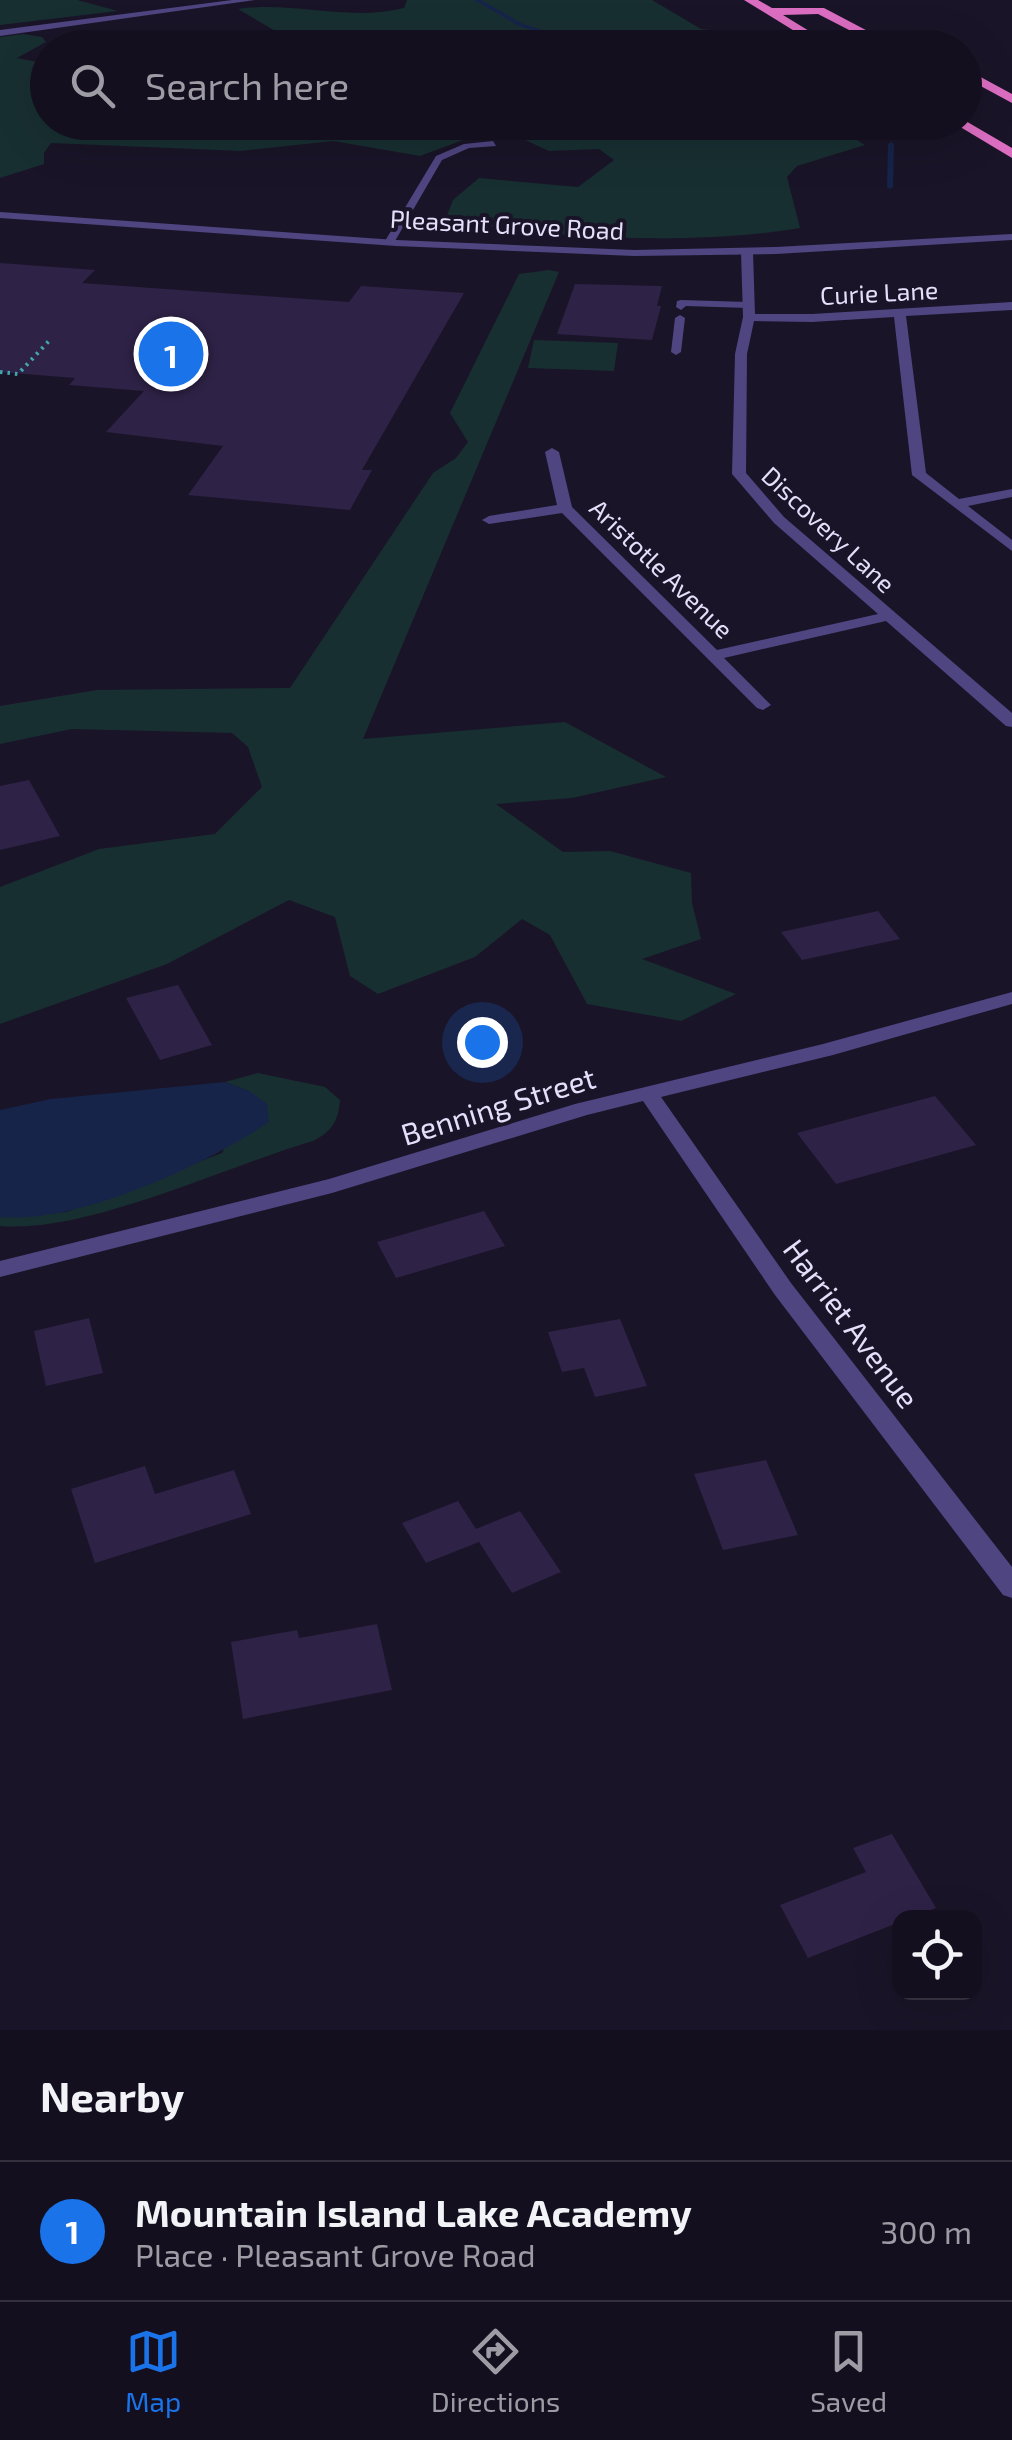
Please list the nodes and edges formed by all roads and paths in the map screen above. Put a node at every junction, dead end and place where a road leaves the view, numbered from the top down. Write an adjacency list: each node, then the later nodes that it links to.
1 (252, 0): 8 (street)
2 (750, 0): 4 (highway)
3 (833, 0): 7 (highway)
4 (770, 12): 5 (highway); 6 (highway)
5 (800, 30)
6 (867, 30)
7 (878, 30)
8 (0, 33)
9 (982, 82): 10 (highway)
10 (1012, 99)
11 (982, 136): 13 (highway)
12 (493, 144): 16 (lane)
13 (1012, 154)
14 (0, 215): 16 (street, Pleasant Grove Road)
15 (1012, 237): 17 (street, Pleasant Grove Road)
16 (390, 242): 17 (street, Pleasant Grove Road)
17 (747, 252): 19 (street, Discovery Lane)
18 (1012, 306): 20 (street, Curie Lane)
19 (749, 311): 20 (street, Curie Lane); 22 (lane); 30 (street, Discovery Lane)
20 (900, 313): 26 (street)
21 (50, 341): 23 (path)
22 (676, 352)
23 (0, 372)
24 (552, 452): 27 (street, Aristotle Avenue)
25 (1012, 492): 26 (street)
26 (955, 504): 29 (street)
27 (565, 508): 28 (street); 31 (street, Aristotle Avenue)
28 (489, 520)
29 (1012, 547)
30 (888, 616): 31 (street); 33 (street, Discovery Lane)
31 (716, 655): 32 (street, Aristotle Avenue)
32 (764, 705)
33 (1012, 722)
34 (1012, 998): 35 (street, Benning Street)
35 (648, 1094): 36 (street, Benning Street); 37 (street, Harriet Avenue)
36 (0, 1269)
37 (1012, 1587)

